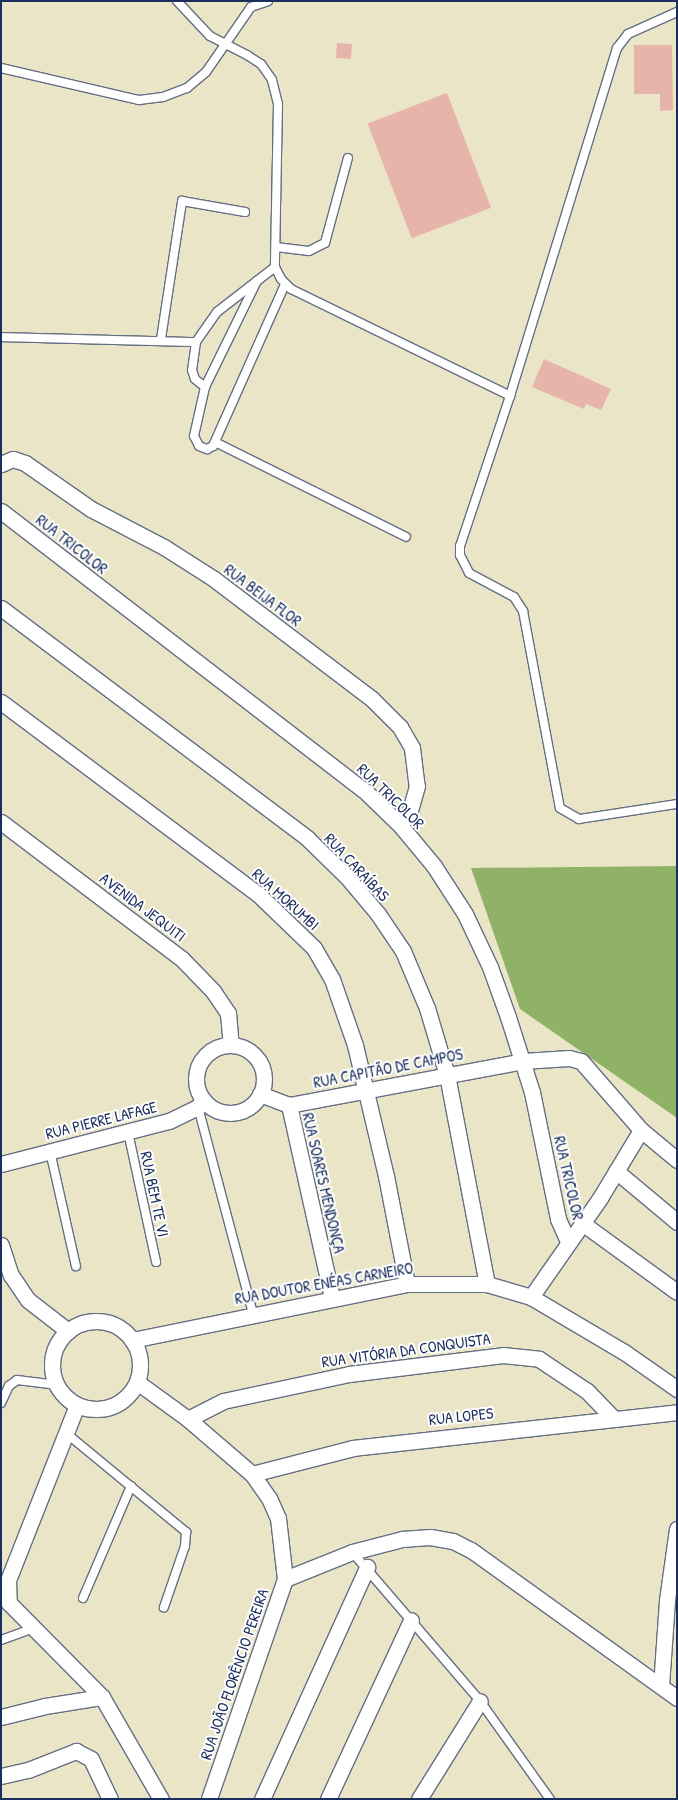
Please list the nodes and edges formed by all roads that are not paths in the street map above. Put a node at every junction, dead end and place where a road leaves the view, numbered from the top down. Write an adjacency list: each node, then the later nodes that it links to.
1 (177, 1): 4 (lane)
2 (268, 1): 4 (lane)
3 (677, 12): 16 (lane)
4 (225, 45): 5 (lane); 8 (lane)
5 (1, 68)
6 (348, 158): 8 (lane)
7 (245, 212): 13 (lane)
8 (276, 247): 9 (lane)
9 (275, 267): 10 (lane); 11 (lane)
10 (257, 280): 14 (lane); 15 (lane)
11 (286, 284): 16 (lane); 17 (lane)
12 (1, 337): 13 (lane)
13 (161, 339): 14 (lane)
14 (196, 342): 15 (lane)
15 (205, 387): 17 (lane)
16 (510, 396): 23 (lane)
17 (215, 442): 20 (lane)
18 (2, 464): 25 (street, RUA BEIJA FLOR)
19 (1, 511): 25 (street, RUA TRICOLOR)
20 (406, 538)
21 (1, 608): 28 (street, RUA CARAÍBAS)
22 (1, 702): 29 (street, RUA MORUMBI)
23 (677, 804)
24 (1, 822): 26 (street, AVENIDA JEQUITI)
25 (400, 824): 27 (street, RUA TRICOLOR)
26 (231, 1044): 30 (street); 31 (street)
27 (523, 1061): 28 (street, RUA CAPITÃO DE CAMPOS); 33 (street, RUA CAPITÃO DE CAMPOS); 41 (street, RUA TRICOLOR)
28 (447, 1075): 29 (street, RUA CAPITÃO DE CAMPOS); 46 (street, RUA CARAÍBAS)
29 (366, 1089): 32 (street, RUA CAPITÃO DE CAMPOS); 45 (street, RUA MORUMBI)
30 (260, 1094): 31 (street); 32 (street)
31 (201, 1104): 34 (street, RUA PIERRE LAFAGE); 50 (lane)
32 (289, 1105): 48 (street, RUA SOARES MENDONÇA)
33 (641, 1130): 36 (street, RUA CAPITÃO DE CAMPOS); 38 (street)
34 (128, 1132): 35 (street, RUA PIERRE LAFAGE); 43 (lane, RUA BEM TE VI)
35 (50, 1151): 37 (street, RUA PIERRE LAFAGE); 44 (lane)
36 (677, 1160)
37 (1, 1164)
38 (616, 1171): 39 (street); 40 (street)
39 (677, 1222)
40 (582, 1223): 41 (street); 47 (street)
41 (568, 1241): 49 (street)
42 (1, 1245): 51 (street)
43 (156, 1262)
44 (76, 1266)
45 (407, 1284): 46 (street, RUA DOUTOR ENÉAS CARNEIRO); 48 (street, RUA DOUTOR ENÉAS CARNEIRO)
46 (487, 1284): 49 (street, RUA DOUTOR ENÉAS CARNEIRO)
47 (677, 1292)
48 (332, 1297): 50 (street, RUA DOUTOR ENÉAS CARNEIRO)
49 (531, 1297): 55 (street, RUA DOUTOR ENÉAS CARNEIRO)
50 (253, 1313): 52 (street, RUA DOUTOR ENÉAS CARNEIRO)
51 (68, 1331): 52 (street); 54 (street)
52 (132, 1340): 53 (street)
53 (137, 1382): 57 (street); 59 (street, RUA JOÃO FLORÊNCIO PEREIRA)
54 (56, 1385): 56 (lane); 57 (street)
55 (677, 1389)
56 (1, 1403)
57 (77, 1405): 61 (street)
58 (677, 1412): 60 (street, RUA LOPES)
59 (188, 1419): 60 (street, RUA VITÓRIA DA CONQUISTA); 62 (street, RUA JOÃO FLORÊNCIO PEREIRA)
60 (614, 1419): 62 (street, RUA LOPES)
61 (66, 1433): 63 (lane); 67 (street)
62 (252, 1474): 68 (street, RUA JOÃO FLORÊNCIO PEREIRA)
63 (131, 1486): 69 (lane); 70 (lane)
64 (677, 1529): 74 (street)
65 (352, 1552): 66 (lane); 68 (street); 74 (street)
66 (367, 1567): 71 (lane); 83 (street)
67 (5, 1579): 72 (street)
68 (285, 1579): 82 (street, RUA JOÃO FLORÊNCIO PEREIRA)
69 (83, 1598)
70 (164, 1607)
71 (411, 1620): 77 (lane); 84 (street)
72 (32, 1629): 73 (lane); 75 (street)
73 (1, 1640)
74 (661, 1686): 76 (street)
75 (102, 1698): 78 (street); 81 (street)
76 (677, 1698)
77 (480, 1700): 85 (street); 86 (lane)
78 (1, 1717)
79 (1, 1776): 80 (street)
80 (110, 1799)
81 (161, 1799)
82 (210, 1799)
83 (262, 1799)
84 (328, 1799)
85 (418, 1799)
86 (550, 1799)

